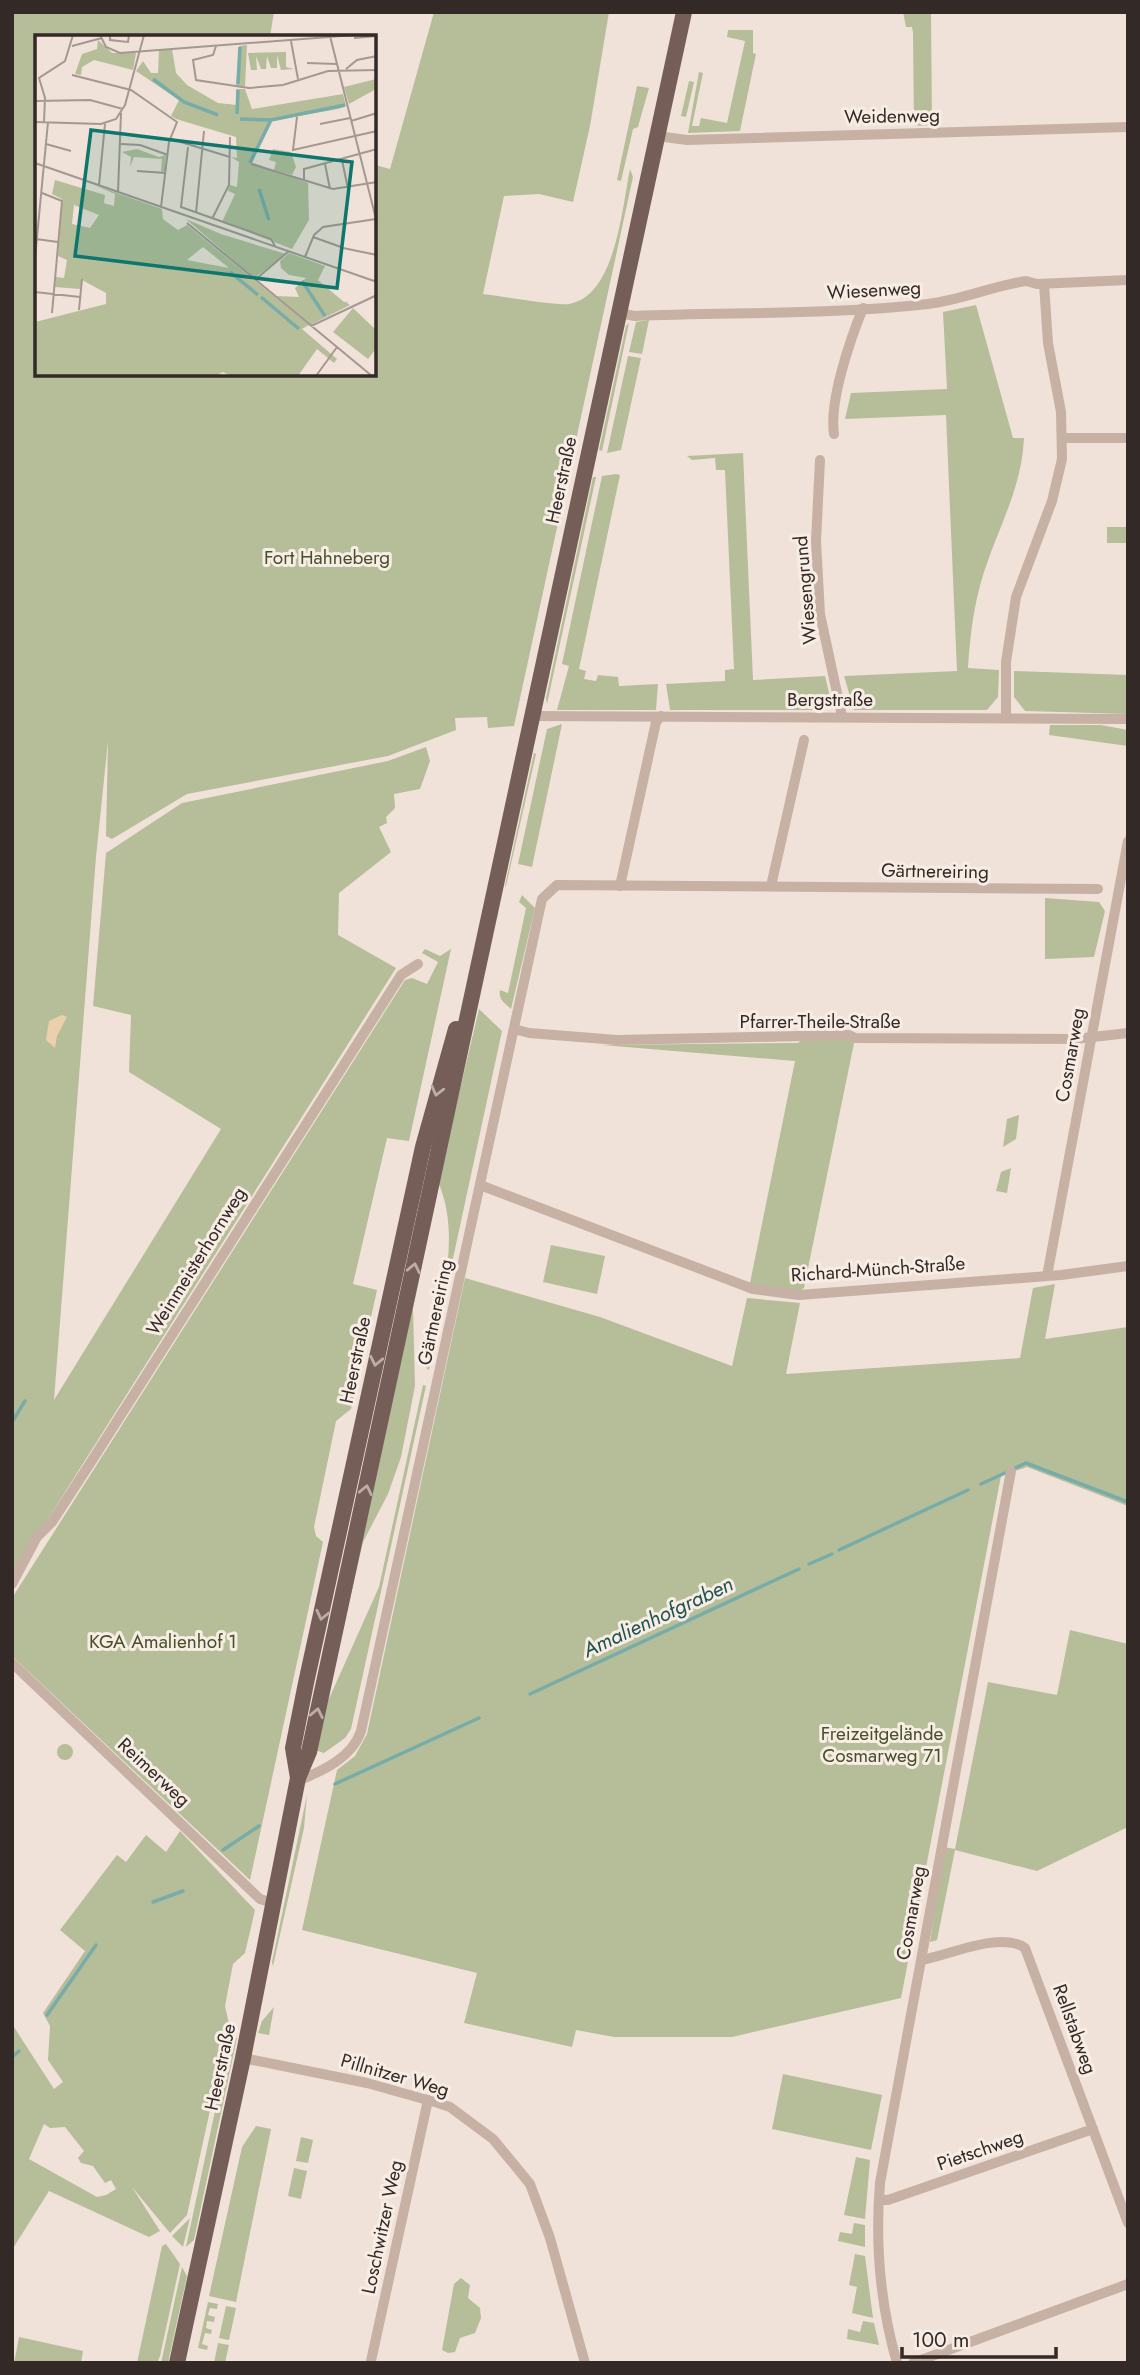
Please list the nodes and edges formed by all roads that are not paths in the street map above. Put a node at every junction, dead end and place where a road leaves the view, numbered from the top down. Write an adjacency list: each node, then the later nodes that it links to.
1 (684, 12): 3 (main road, Heerstraße)
2 (1128, 127): 3 (street, Weidenweg)
3 (657, 136): 7 (main road, Heerstraße)
4 (1128, 280): 5 (street, Wiesenweg)
5 (1044, 284): 6 (street, Wiesenweg); 9 (street)
6 (863, 309): 7 (street, Wiesenweg); 8 (street)
7 (619, 313): 12 (main road, Heerstraße)
8 (834, 434)
9 (1062, 438): 10 (street); 15 (street)
10 (1128, 438)
11 (820, 460): 14 (street, Wiesengrund)
12 (532, 716): 13 (street, Bergstraße); 32 (main road, Heerstraße)
13 (661, 716): 14 (street, Bergstraße); 19 (street)
14 (842, 716): 15 (street, Bergstraße)
15 (1006, 717): 16 (street, Bergstraße)
16 (1128, 719)
17 (804, 740): 20 (street)
18 (1128, 841): 25 (street, Cosmarweg)
19 (620, 886): 20 (street, Gärtnereiring); 23 (street, Gärtnereiring)
20 (771, 886): 21 (street, Gärtnereiring)
21 (1098, 889)
22 (418, 964): 30 (street, Weinmeisterhornweg)
23 (514, 1029): 25 (street, Pfarrer-Theile-Straße); 26 (street, Gärtnereiring)
24 (1128, 1033): 25 (street, Pfarrer-Theile-Straße)
25 (1091, 1038): 28 (street, Cosmarweg)
26 (480, 1185): 28 (street, Richard-Münch-Straße); 32 (street, Gärtnereiring)
27 (1128, 1266): 28 (street, Richard-Münch-Straße)
28 (1047, 1276)
29 (1011, 1471): 34 (street, Cosmarweg)
30 (12, 1584)
31 (12, 1663): 33 (street, Reimerweg)
32 (298, 1780): 33 (main road, Heerstraße)
33 (273, 1903): 35 (main road, Heerstraße)
34 (922, 1960): 37 (street, Rellstabweg); 38 (street, Cosmarweg)
35 (243, 2058): 36 (street, Pillnitzer Weg); 42 (main road, Heerstraße)
36 (428, 2100): 41 (street, Loschwitzer Weg); 43 (street, Pillnitzer Weg)
37 (1093, 2129): 38 (street, Pietschweg); 39 (street, Rellstabweg)
38 (879, 2200): 44 (street, Cosmarweg)
39 (1128, 2223)
40 (1128, 2284): 45 (street)
41 (371, 2361)
42 (177, 2363)
43 (585, 2363)
44 (897, 2363)
45 (913, 2363)

